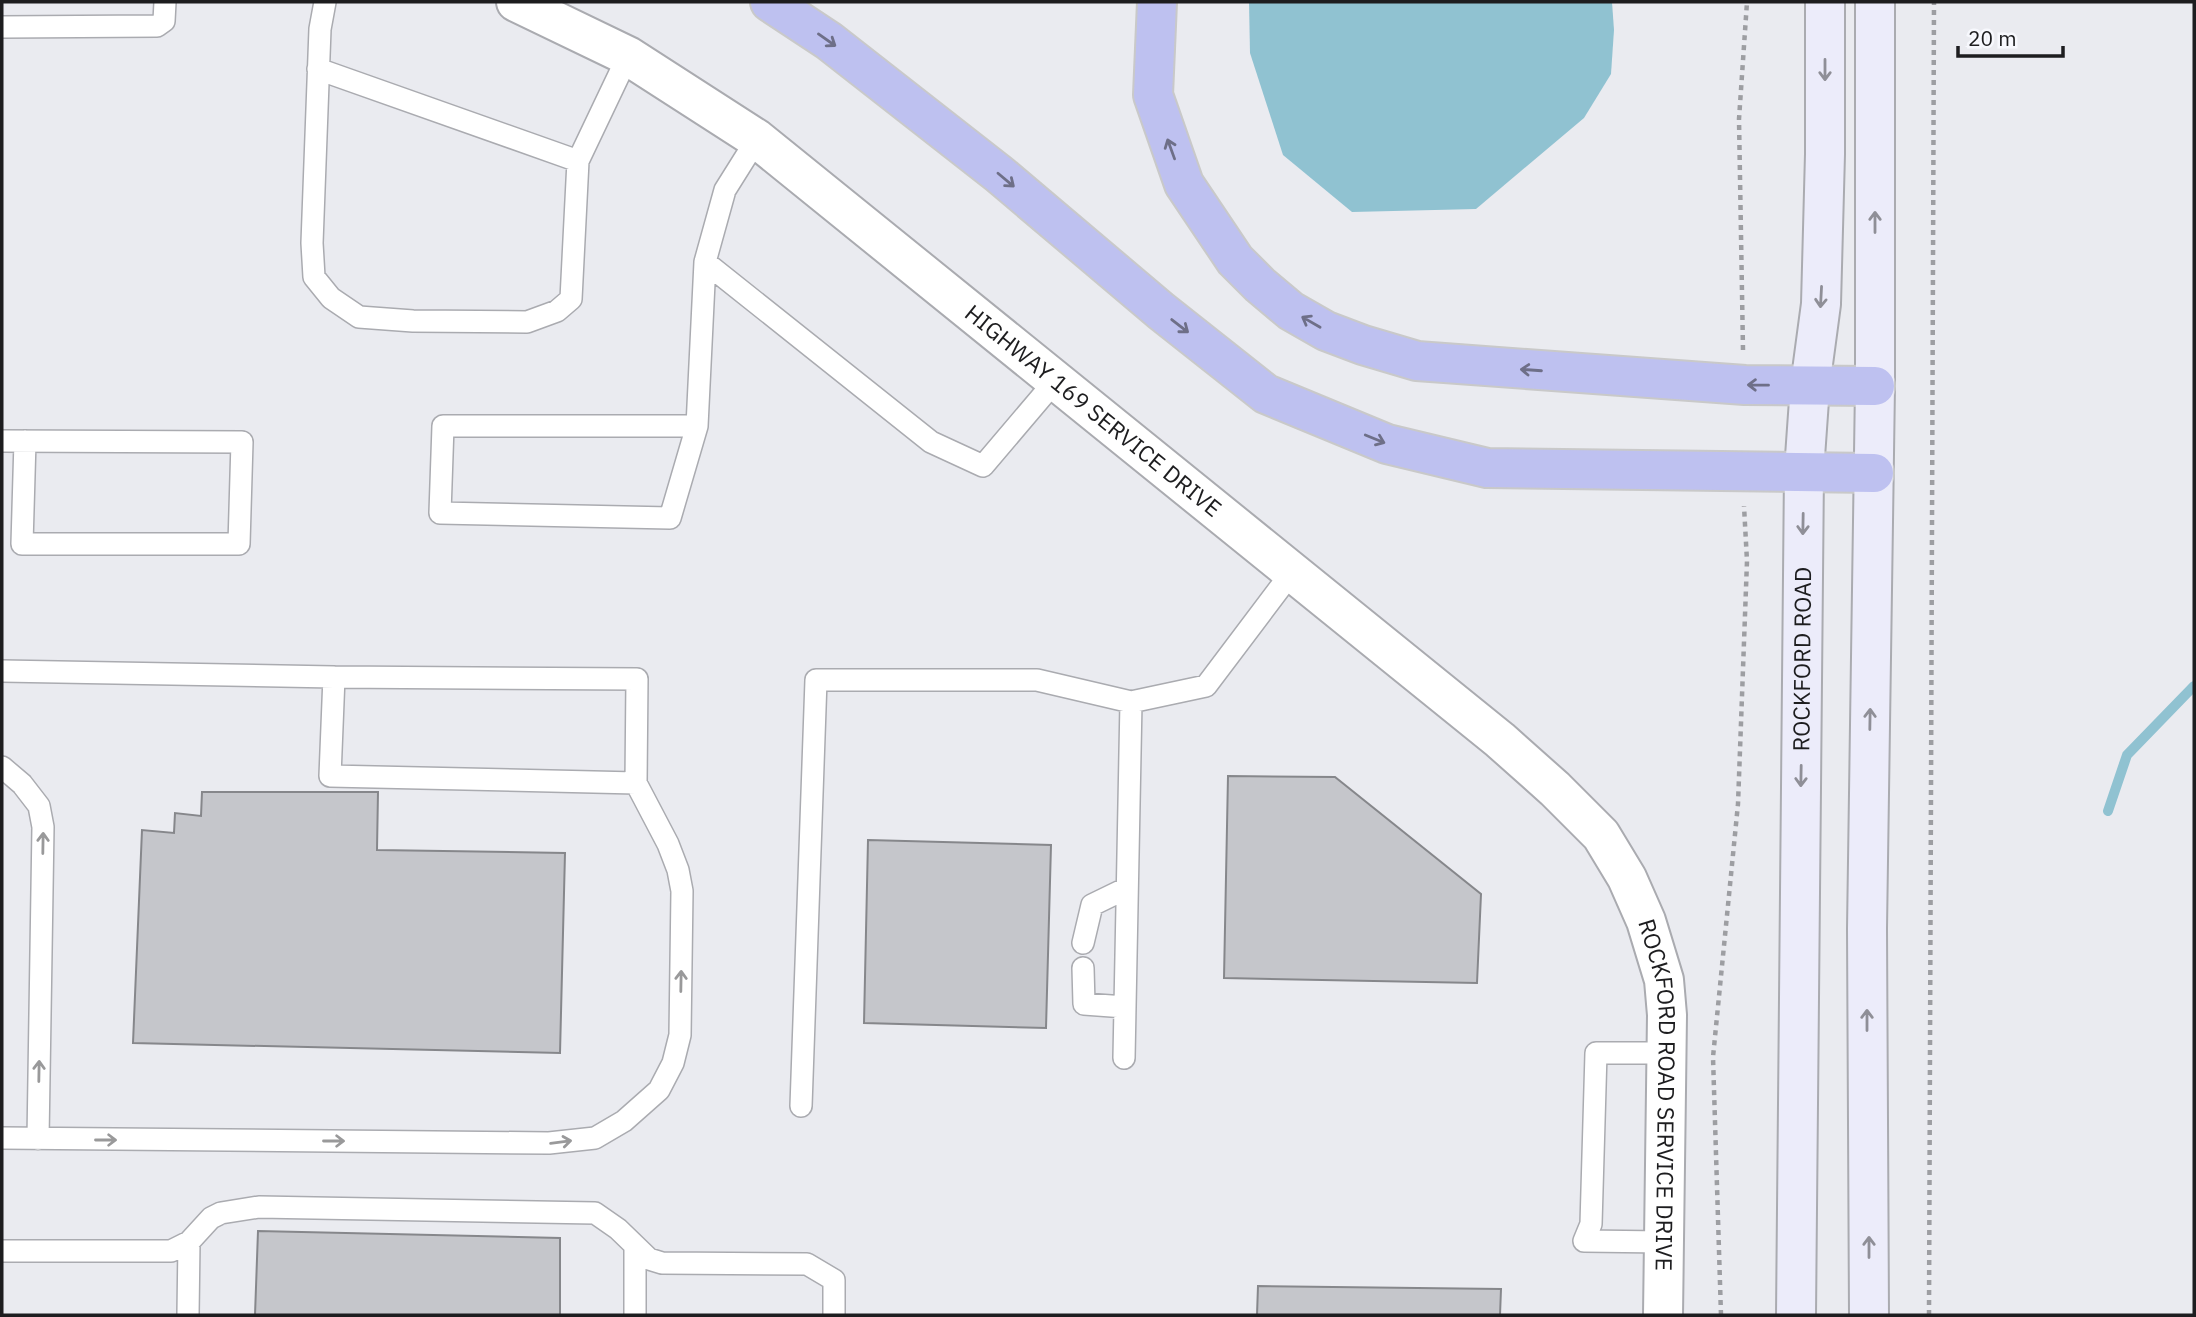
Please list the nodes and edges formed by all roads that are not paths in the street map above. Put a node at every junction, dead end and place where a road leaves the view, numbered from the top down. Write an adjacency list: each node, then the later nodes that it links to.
1 (165, 2): 8 (lane)
2 (325, 2): 10 (lane)
3 (516, 2): 9 (street, HIGHWAY 169 SERVICE DRIVE)
4 (770, 2): 20 (highway, one-way to 20)
5 (1157, 2): 15 (highway, one-way to 5)
6 (1825, 2): 15 (main road, ROCKFORD ROAD, one-way to 15)
7 (1875, 2): 16 (main road, one-way to 7)
8 (2, 27)
9 (628, 56): 11 (street, HIGHWAY 169 SERVICE DRIVE); 12 (lane)
10 (318, 69): 12 (lane); 12 (lane)
11 (757, 139): 13 (lane); 14 (street, HIGHWAY 169 SERVICE DRIVE)
12 (578, 161)
13 (705, 262): 14 (lane); 17 (lane)
14 (1056, 380): 22 (street, HIGHWAY 169 SERVICE DRIVE)
15 (1810, 386): 16 (highway); 20 (main road, ROCKFORD ROAD)
16 (1875, 386): 21 (main road)
17 (697, 426): 17 (lane)
18 (2, 441): 19 (lane)
19 (24, 441): 19 (lane)
20 (1804, 471): 21 (highway); 46 (main road, ROCKFORD ROAD, one-way to 46)
21 (1874, 473): 47 (main road, one-way to 21)
22 (1292, 572): 25 (lane); 28 (street, HIGHWAY 169 SERVICE DRIVE)
23 (2, 671): 24 (lane)
24 (334, 677): 27 (lane); 27 (lane)
25 (1131, 702): 29 (lane); 35 (lane)
26 (2, 767): 37 (lane, one-way to 26)
27 (636, 783): 37 (lane, one-way to 27)
28 (1627, 878): 33 (street, ROCKFORD ROAD SERVICE DRIVE)
29 (1127, 888): 30 (lane); 32 (lane)
30 (1083, 943)
31 (1083, 968): 32 (lane)
32 (1125, 1007): 34 (lane)
33 (1665, 1053): 39 (street, ROCKFORD ROAD SERVICE DRIVE); 39 (lane)
34 (1124, 1058)
35 (802, 1106)
36 (2, 1138): 37 (lane)
37 (38, 1139)
38 (189, 1242): 40 (lane); 41 (lane); 42 (lane)
39 (1664, 1242): 45 (street, ROCKFORD ROAD SERVICE DRIVE)
40 (635, 1247): 43 (lane); 44 (lane)
41 (2, 1251)
42 (188, 1315)
43 (635, 1315)
44 (834, 1315)
45 (1663, 1315)
46 (1796, 1315)
47 (1869, 1315)

